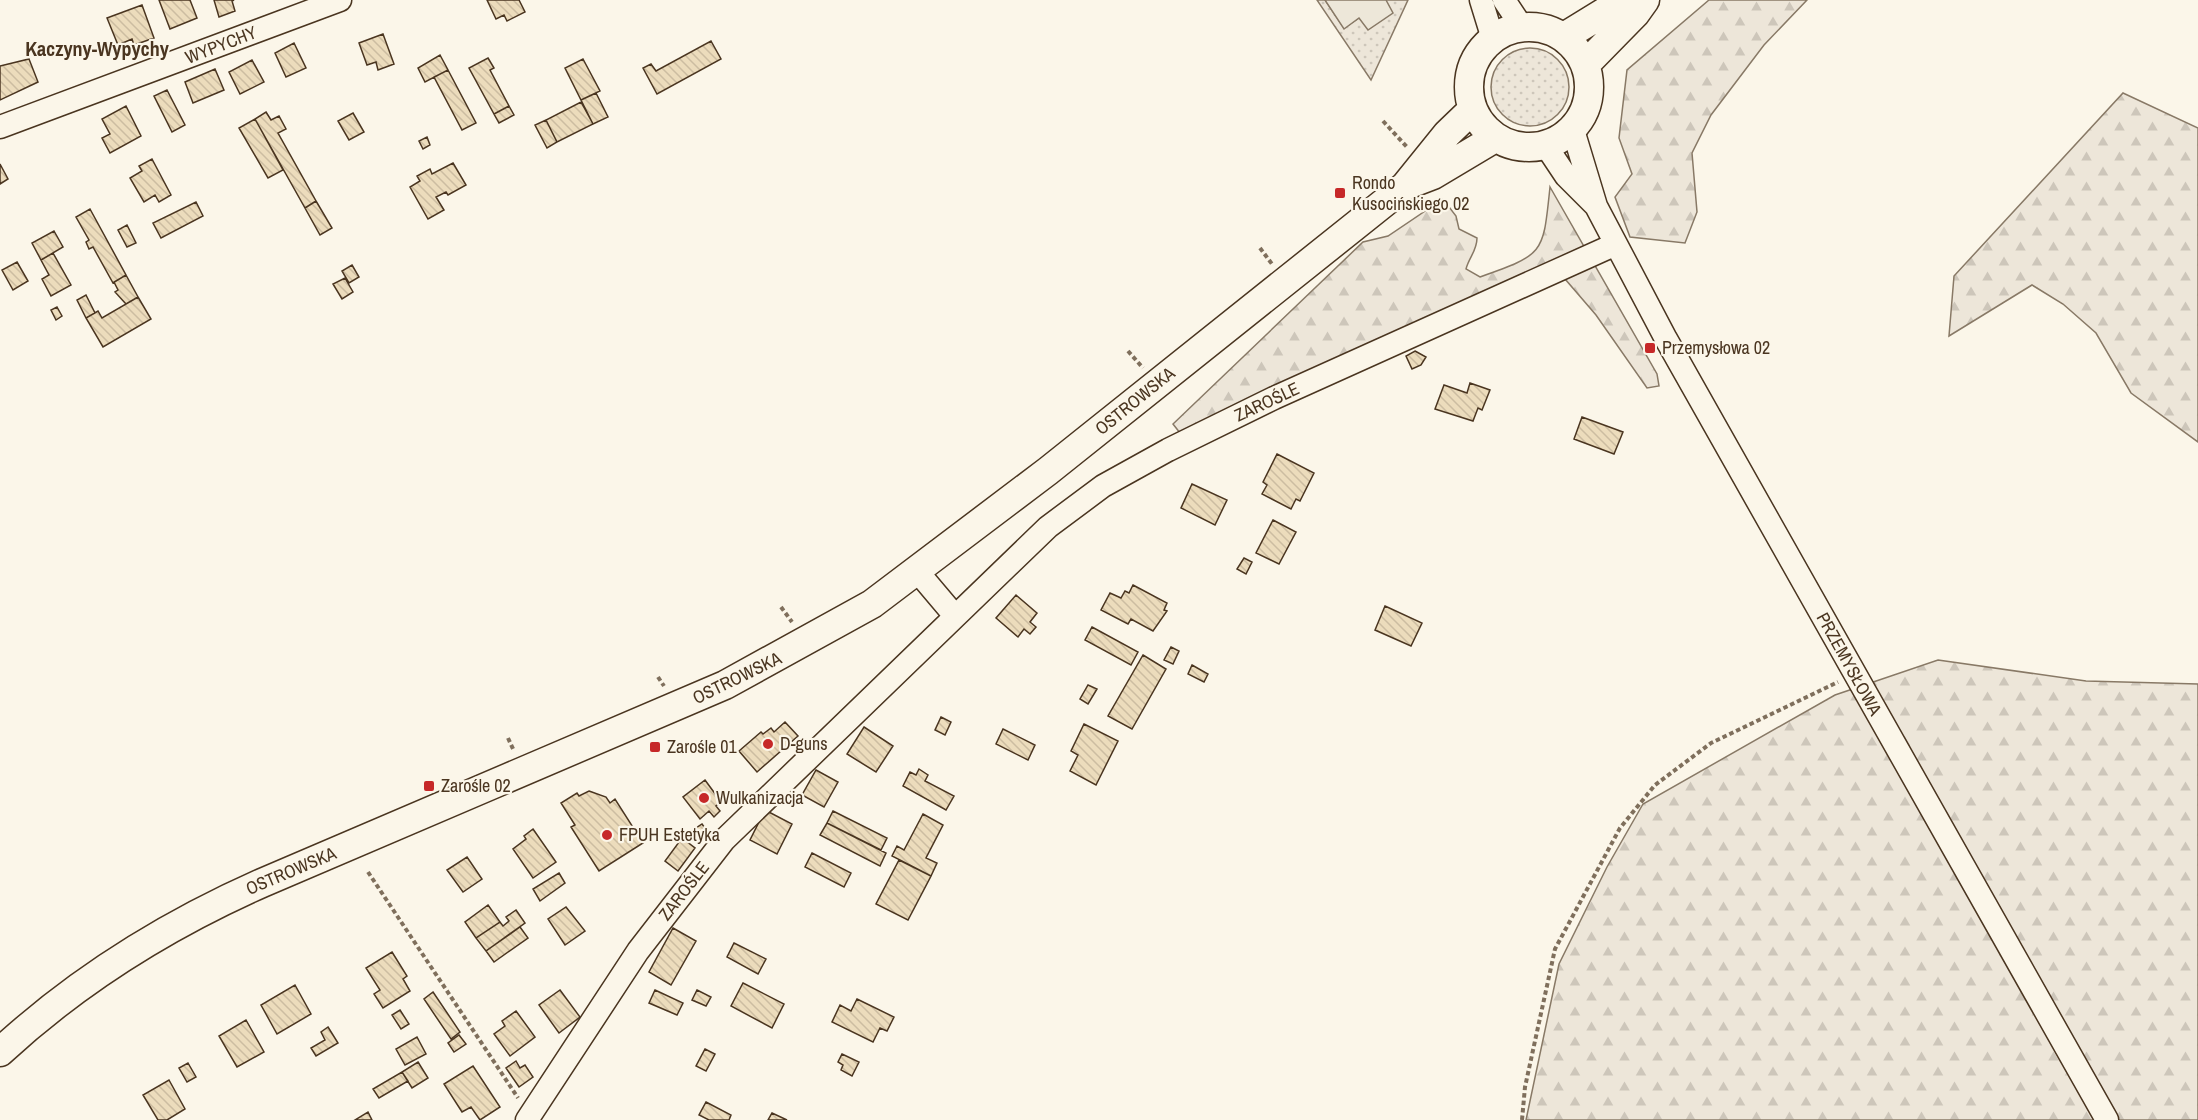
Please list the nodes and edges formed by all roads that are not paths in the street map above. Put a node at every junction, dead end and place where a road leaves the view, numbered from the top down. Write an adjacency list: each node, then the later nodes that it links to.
1 (340, 0): 11 (street, WYPYCHY)
2 (1481, 0): 8 (street)
3 (1504, 0): 6 (street)
4 (1624, 0): 7 (main road)
5 (1645, 0): 9 (main road)
6 (1522, 27): 7 (main road); 8 (main road)
7 (1564, 38): 9 (main road)
8 (1493, 39): 10 (main road)
9 (1586, 64): 12 (main road)
10 (1473, 109): 13 (main road); 15 (main road, OSTROWSKA)
11 (0, 127)
12 (1573, 129): 14 (main road); 16 (street, PRZEMYSŁOWA)
13 (1496, 138): 14 (main road); 15 (main road, OSTROWSKA)
14 (1546, 146): 16 (street, PRZEMYSŁOWA)
15 (1428, 169): 18 (main road, OSTROWSKA)
16 (1596, 206): 17 (street, PRZEMYSŁOWA)
17 (1616, 244): 19 (street, ZAROŚLE); 22 (street, PRZEMYSŁOWA)
18 (917, 571): 19 (street); 20 (main road, OSTROWSKA)
19 (955, 616): 21 (street, ZAROŚLE)
20 (0, 1052)
21 (528, 1118)
22 (2107, 1120)

